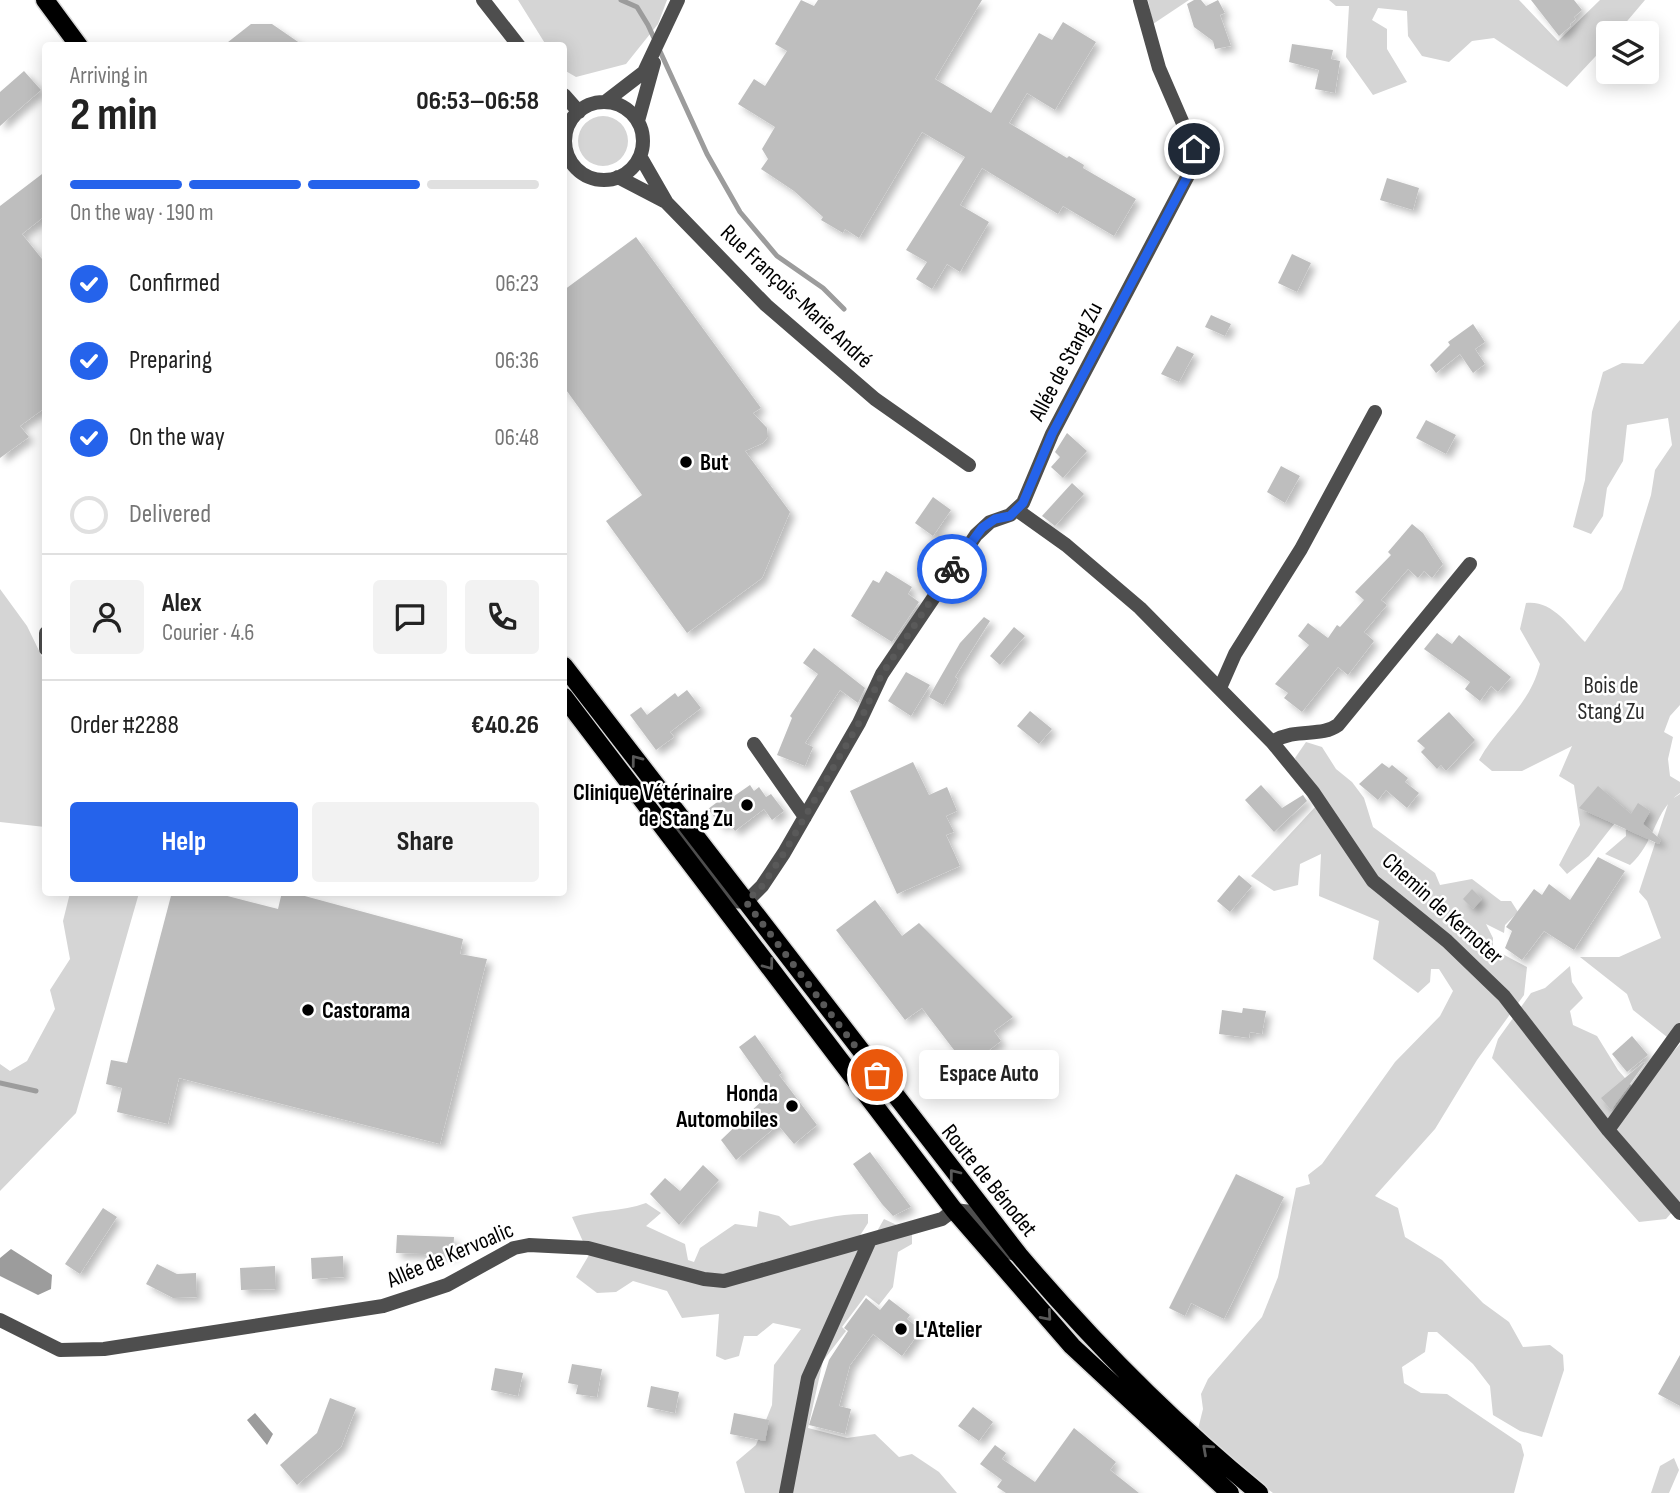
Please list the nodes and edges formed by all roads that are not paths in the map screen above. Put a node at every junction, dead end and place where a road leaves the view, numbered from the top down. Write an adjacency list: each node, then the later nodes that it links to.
1 (45, 0): 5 (main road)
2 (483, 0): 6 (street)
3 (678, 0): 7 (street)
4 (1140, 0): 21 (street, Allée de Stang Zu)
5 (76, 42)
6 (516, 42)
7 (657, 48): 9 (street); 11 (street)
8 (567, 98): 10 (street)
9 (605, 102): 10 (street); 11 (street)
10 (579, 111): 12 (street)
11 (638, 121): 14 (street)
12 (567, 128)
13 (567, 147): 15 (street)
14 (640, 156): 17 (street); 18 (street, Rue François-Marie André)
15 (579, 171): 16 (street); 17 (street)
16 (567, 173)
17 (618, 177): 18 (street, Rue François-Marie André)
18 (667, 203): 20 (street, Rue François-Marie André)
19 (1375, 412): 24 (street)
20 (969, 465)
21 (1017, 510): 24 (street, Chemin de Kernoter); 28 (street)
22 (1470, 564): 26 (street)
23 (567, 670): 30 (main road, Route de Bénodet, one-way to 23)
24 (1220, 688): 26 (street, Chemin de Kernoter)
25 (567, 701): 29 (main road, Route de Bénodet)
26 (1272, 742): 33 (street, Chemin de Kernoter)
27 (754, 744): 28 (street)
28 (805, 817): 30 (street)
29 (660, 820): 30 (street); 31 (main road, Route de Bénodet)
30 (746, 902): 31 (street); 37 (main road, Route de Bénodet, one-way to 30)
31 (747, 936): 34 (main road, Route de Bénodet, one-way to 34)
32 (1680, 1030): 33 (street)
33 (1608, 1130): 35 (street, Chemin de Kernoter)
34 (954, 1210): 36 (street, Allée de Kervoalic); 37 (street); 39 (main road, Route de Bénodet)
35 (1680, 1213)
36 (870, 1240): 40 (street, Allée de Kervoalic); 41 (street)
37 (1019, 1255): 38 (main road, Route de Bénodet)
38 (1034, 1273): 39 (street); 43 (main road, Route de Bénodet, one-way to 38)
39 (1028, 1296): 42 (main road, Route de Bénodet, one-way to 42)
40 (0, 1320)
41 (786, 1493)
42 (1230, 1493)
43 (1259, 1493)

